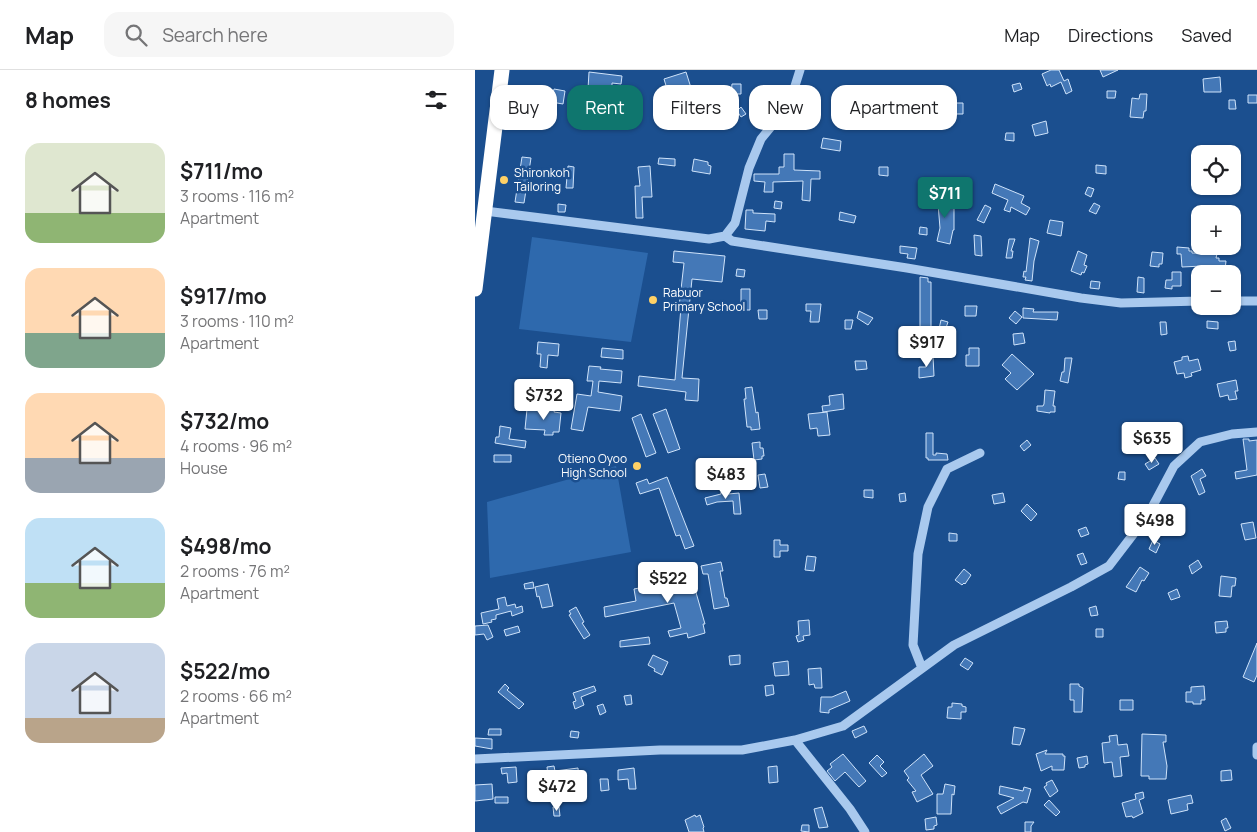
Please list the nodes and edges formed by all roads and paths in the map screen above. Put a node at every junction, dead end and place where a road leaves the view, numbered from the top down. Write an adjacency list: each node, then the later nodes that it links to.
1 (503, 70): 3 (highway)
2 (800, 70): 4 (street)
3 (485, 211): 4 (street); 5 (highway)
4 (725, 236): 6 (street)
5 (475, 289)
6 (1191, 300)
7 (1241, 301): 8 (street)
8 (1257, 301)
9 (1257, 432): 11 (street)
10 (980, 453): 11 (street)
11 (922, 668): 12 (street)
12 (795, 740): 15 (street); 16 (street)
13 (1257, 747): 14 (street)
14 (1257, 755)
15 (475, 759)
16 (865, 832)

